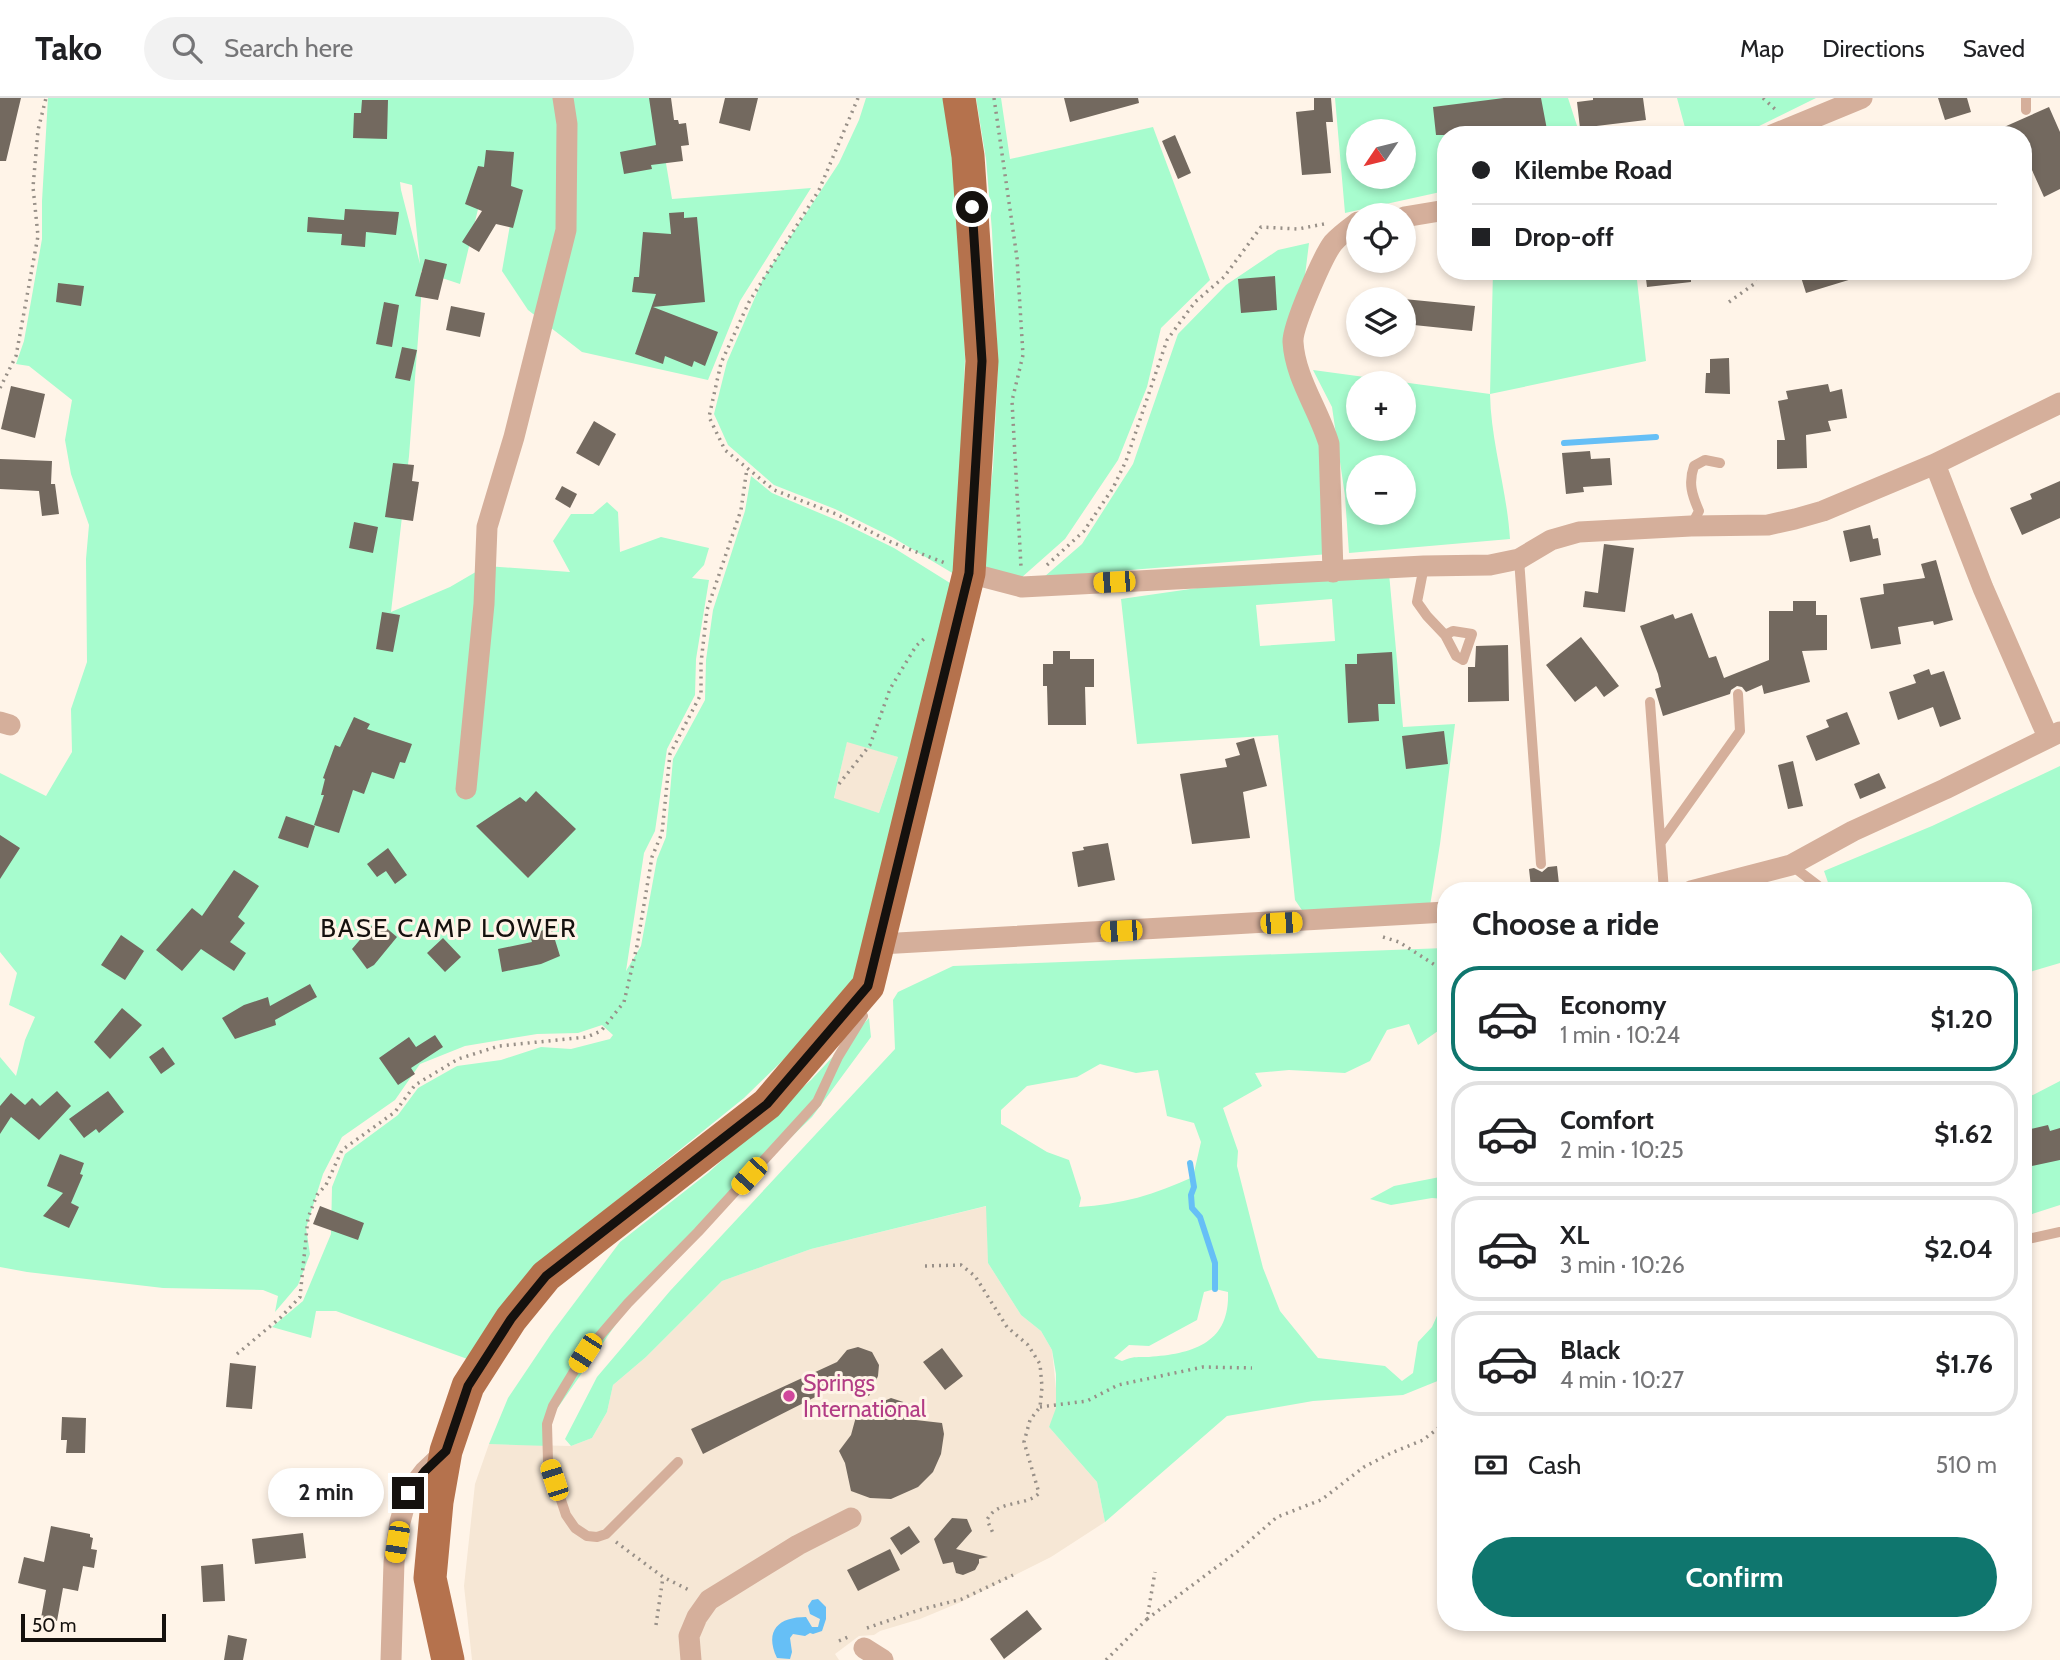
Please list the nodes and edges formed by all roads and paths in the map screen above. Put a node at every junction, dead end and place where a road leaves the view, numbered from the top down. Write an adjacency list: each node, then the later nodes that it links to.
1 (46, 98): 14 (path)
2 (564, 98): 31 (street)
3 (858, 98): 18 (path)
4 (959, 98): 23 (main road)
5 (994, 98): 24 (path)
6 (1862, 98): 7 (street)
7 (1802, 126)
8 (1437, 211): 9 (street)
9 (1416, 214)
10 (1334, 222): 24 (path)
11 (1346, 232): 22 (street)
12 (1755, 280): 13 (path)
13 (1729, 302)
14 (0, 388)
15 (2060, 403): 17 (street)
16 (1720, 463): 19 (lane)
17 (1935, 464): 19 (street); 29 (street)
18 (747, 468): 23 (path); 46 (path)
19 (1691, 526): 20 (street)
20 (1519, 559): 21 (street); 33 (lane)
21 (1424, 566): 22 (street); 26 (lane)
22 (1334, 572): 24 (street)
23 (969, 573): 24 (street); 25 (main road)
24 (1022, 587)
25 (962, 606): 30 (path); 40 (main road)
26 (1445, 635)
27 (1738, 694): 32 (lane)
28 (1650, 702): 32 (lane)
29 (2054, 734): 34 (street)
30 (839, 784)
31 (466, 789)
32 (1661, 842): 35 (lane)
33 (1541, 864)
34 (1791, 865): 36 (street); 37 (lane)
35 (1663, 882)
36 (1726, 882)
37 (1813, 882)
38 (1437, 913): 40 (street)
39 (1374, 933): 41 (path)
40 (880, 944): 42 (main road)
41 (1437, 966)
42 (868, 986): 50 (main road); 54 (lane)
43 (2060, 1232): 44 (lane)
44 (2032, 1238)
45 (925, 1266): 48 (path)
46 (237, 1354)
47 (1252, 1367): 48 (path)
48 (1040, 1407): 53 (path)
49 (1437, 1429): 59 (path)
50 (446, 1451): 63 (street); 64 (main road)
51 (678, 1462): 54 (lane)
52 (851, 1518): 58 (street)
53 (993, 1533)
54 (606, 1534): 57 (path)
55 (1155, 1572): 59 (path)
56 (1013, 1575): 61 (path)
57 (663, 1577): 58 (path); 60 (path)
58 (709, 1600): 65 (street)
59 (1147, 1619): 67 (path)
60 (656, 1625)
61 (839, 1641)
62 (864, 1648): 66 (street)
63 (391, 1660)
64 (448, 1660)
65 (691, 1660)
66 (883, 1660)
67 (1106, 1660)

